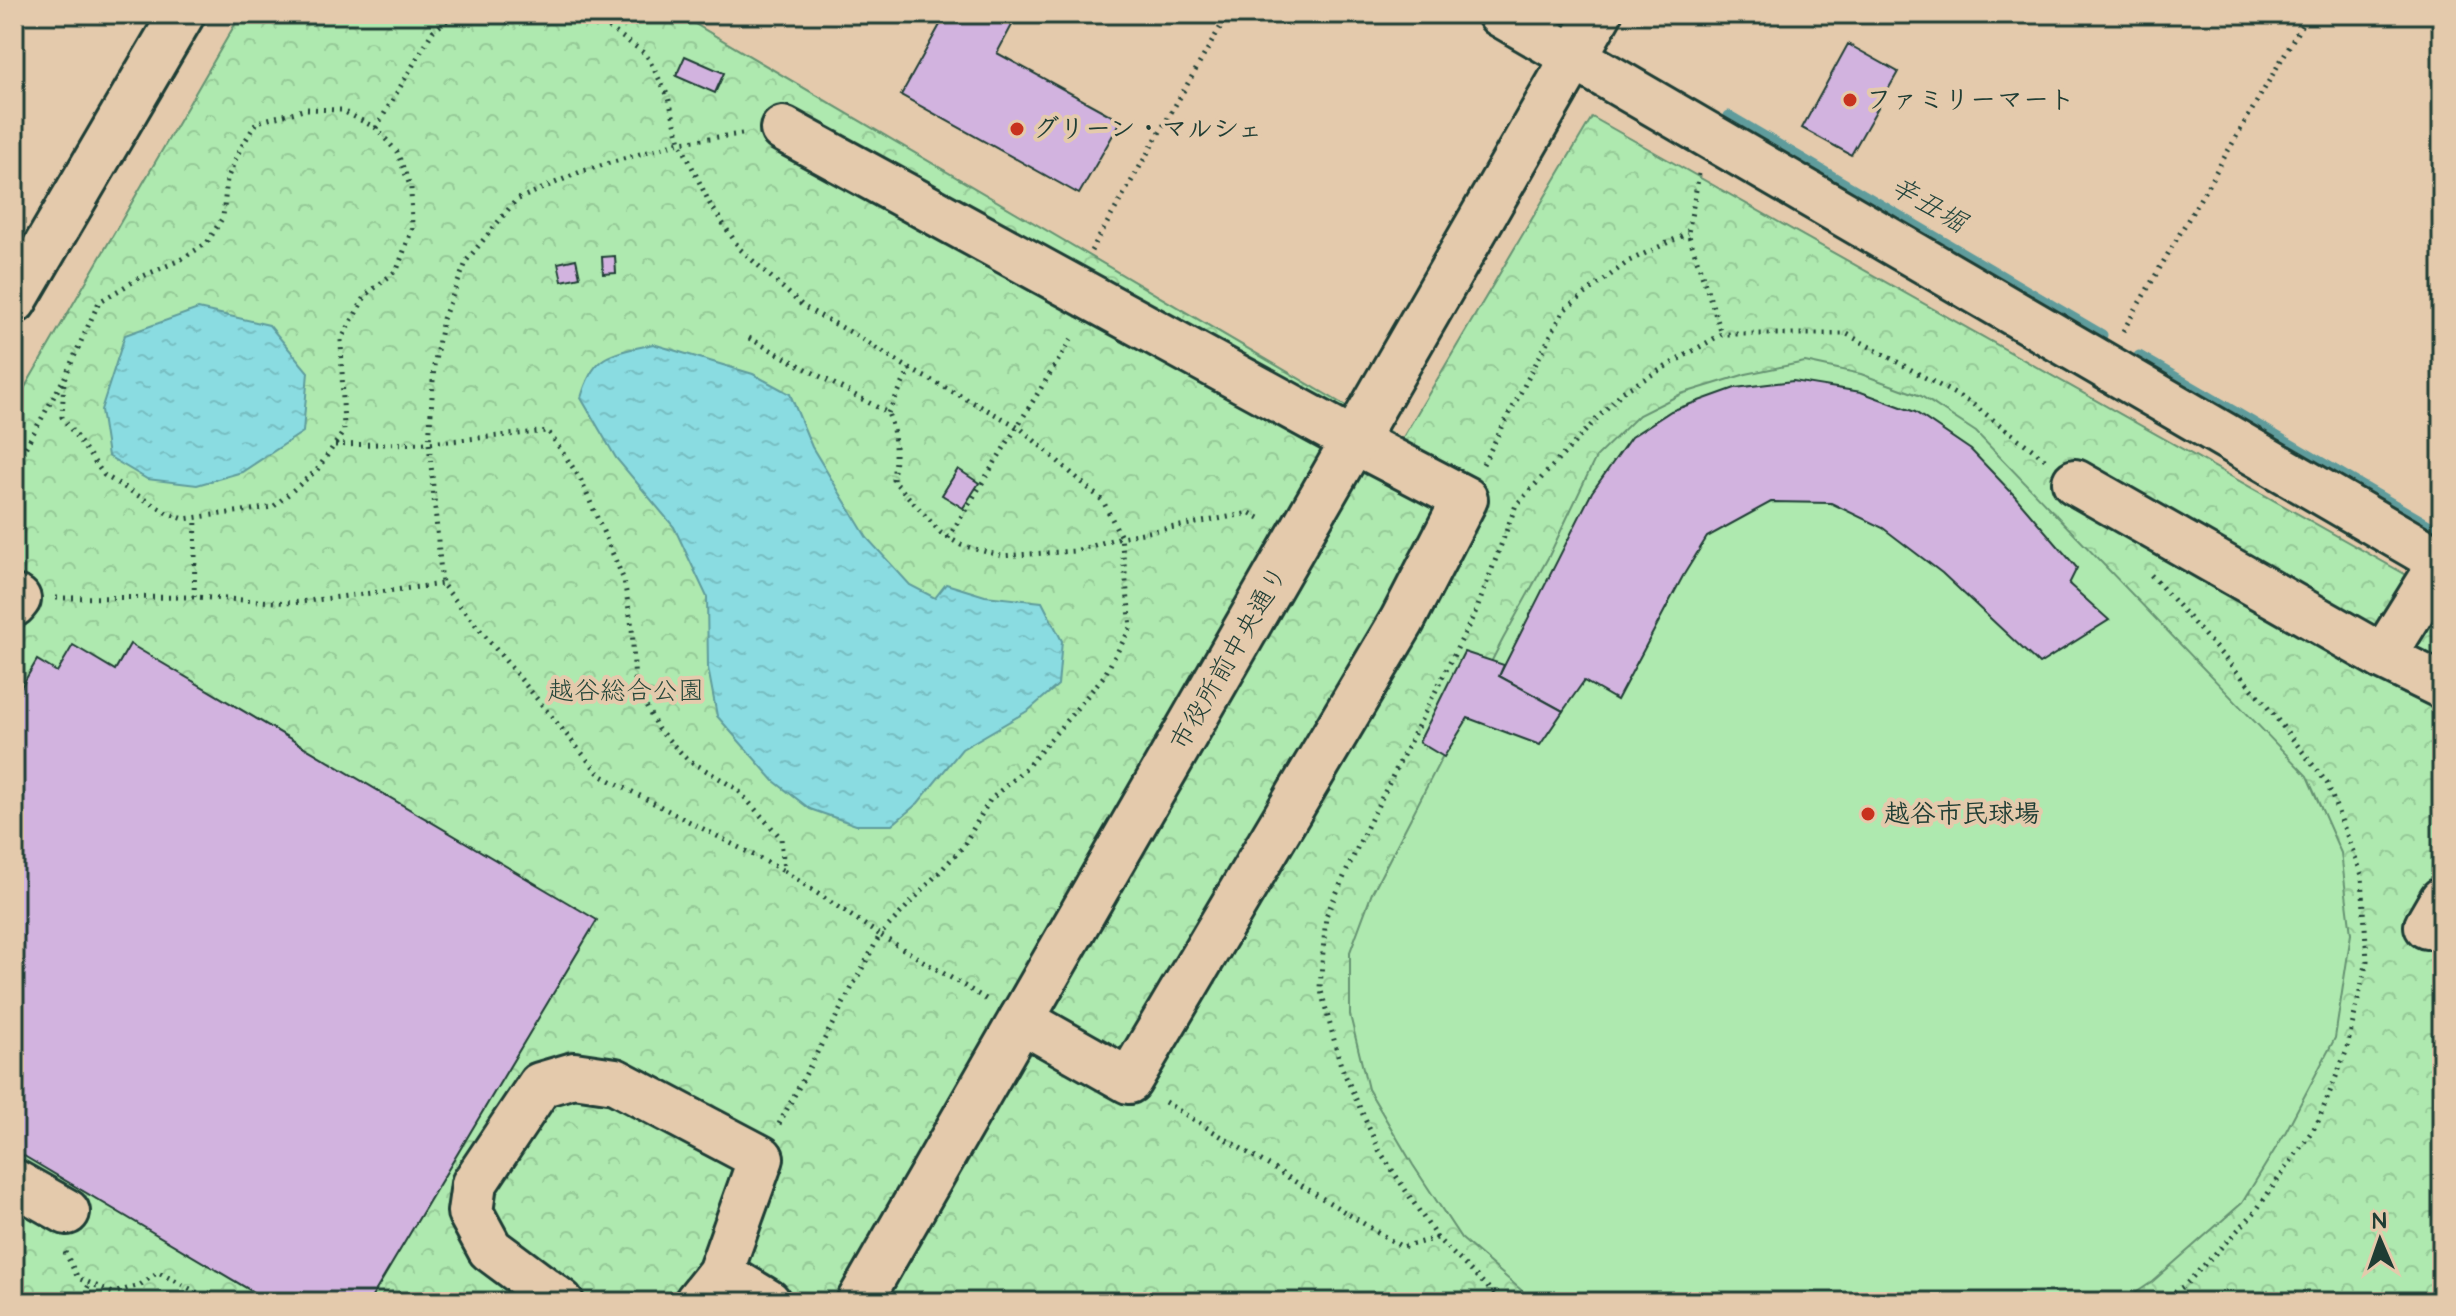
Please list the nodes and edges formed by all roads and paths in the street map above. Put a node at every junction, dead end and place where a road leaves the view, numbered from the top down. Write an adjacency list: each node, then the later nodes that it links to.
1 (182, 14): 15 (street)
2 (456, 14): 9 (path)
3 (575, 14): 12 (path)
4 (1228, 14): 14 (path)
5 (1500, 14): 8 (street)
6 (1599, 14): 8 (street, 市役所前中央通り)
7 (2308, 14): 16 (path)
8 (1575, 57): 11 (street); 23 (street, 市役所前中央通り)
9 (376, 128): 20 (path); 25 (path)
10 (783, 129): 12 (path); 14 (street)
11 (1707, 134): 13 (path); 33 (street)
12 (680, 142): 19 (path); 24 (path)
13 (1688, 233): 17 (path); 28 (path)
14 (1083, 293): 22 (path); 23 (street)
15 (14, 301)
16 (2127, 325)
17 (1722, 334): 27 (path); 47 (path)
18 (749, 338): 21 (path)
19 (910, 369): 21 (path); 22 (path)
20 (64, 379): 26 (path); 29 (path)
21 (888, 413): 32 (path)
22 (1019, 427): 30 (path); 32 (path)
23 (1354, 441): 28 (street); 31 (street, 市役所前中央通り)
24 (429, 443): 25 (path); 35 (path); 40 (path)
25 (335, 445): 29 (path)
26 (14, 468)
27 (2075, 482): 38 (street)
28 (1465, 499): 43 (street)
29 (196, 517): 36 (path)
30 (1121, 537): 31 (path); 32 (path); 41 (path)
31 (1298, 537): 42 (street, 市役所前中央通り)
32 (948, 538)
33 (2442, 562): 38 (street)
34 (2149, 571): 56 (path)
35 (442, 584): 36 (path); 40 (path)
36 (194, 597): 37 (path)
37 (16, 602)
38 (2383, 657): 39 (street)
39 (2442, 686)
40 (784, 871): 41 (path)
41 (880, 935): 42 (path); 44 (path)
42 (1021, 1020): 43 (street); 54 (street, 市役所前中央通り)
43 (1129, 1081): 47 (path)
44 (761, 1158): 49 (street); 52 (street)
45 (14, 1182): 46 (street)
46 (67, 1212): 48 (path)
47 (1437, 1238): 55 (path)
48 (89, 1285): 50 (path); 51 (path)
49 (709, 1288): 53 (street)
50 (80, 1302)
51 (215, 1302)
52 (561, 1302)
53 (768, 1302)
54 (859, 1302)
55 (1503, 1302)
56 (2160, 1302)

